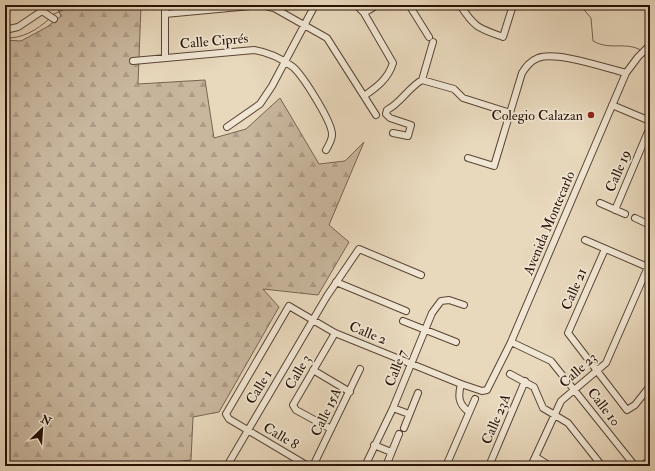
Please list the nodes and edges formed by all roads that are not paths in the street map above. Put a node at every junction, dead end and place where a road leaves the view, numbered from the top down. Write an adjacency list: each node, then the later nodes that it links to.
1 (165, 5): 9 (street)
2 (315, 5): 11 (street)
3 (356, 5): 8 (street)
4 (377, 5): 8 (street)
5 (409, 5): 13 (street)
6 (460, 5): 7 (street)
7 (513, 5)
8 (364, 13): 21 (street)
9 (165, 14): 11 (street); 16 (street)
10 (54, 19): 12 (street)
11 (304, 24): 18 (street); 21 (street)
12 (5, 30)
13 (429, 37)
14 (433, 42): 20 (street)
15 (650, 45): 19 (street, Avenida Montecarlo)
16 (165, 58): 17 (street, Calle Ciprés); 18 (street, Calle Ciprés)
17 (133, 61)
18 (284, 62): 26 (street); 29 (street, Calle Ciprés)
19 (626, 73): 22 (street, Avenida Montecarlo); 23 (street)
20 (422, 80): 23 (street); 28 (street)
21 (364, 96): 24 (street)
22 (612, 105): 25 (street); 48 (street, Avenida Montecarlo)
23 (510, 112): 30 (street)
24 (376, 115)
25 (650, 121)
26 (226, 127)
27 (650, 127): 32 (street, Calle 19)
28 (393, 132)
29 (326, 150)
30 (468, 158)
31 (600, 203): 32 (street, Calle 19)
32 (615, 210): 33 (street)
33 (625, 214)
34 (635, 218): 35 (street)
35 (650, 225)
36 (585, 240): 37 (street)
37 (605, 249): 38 (street); 52 (street, Calle 21)
38 (649, 267): 52 (street, Calle 23)
39 (421, 275): 40 (street, Calle 1)
40 (336, 282): 42 (street); 43 (street, Calle 1)
41 (464, 305): 45 (street, Calle 7)
42 (406, 311)
43 (313, 320): 46 (street, Calle 2); 62 (street, Calle 2); 68 (street, Calle 1)
44 (403, 321): 45 (street)
45 (424, 329): 47 (street); 49 (street, Calle 7)
46 (334, 332): 49 (street, Calle 2); 51 (street, Calle 3)
47 (456, 342)
48 (511, 342): 55 (street, Avenida Montecarlo); 57 (street, Calle 10)
49 (410, 363): 55 (street, Calle 2); 61 (street, Calle 7)
50 (360, 369): 58 (street, Calle 15A)
51 (313, 370): 58 (street); 67 (street, Calle 3)
52 (597, 372): 56 (street); 57 (street, Calle 23)
53 (510, 374): 54 (street)
54 (525, 381): 65 (street); 80 (street, Calle 23A)
55 (461, 384): 63 (street)
56 (650, 386)
57 (575, 390): 65 (street, Calle 23); 84 (street, Calle 10)
58 (350, 392): 67 (street, Calle 15A)
59 (418, 393): 64 (street)
60 (475, 399): 63 (street)
61 (393, 408): 64 (street); 70 (street, Calle 7)
62 (228, 411): 68 (street, Calle 8)
63 (469, 412): 79 (street)
64 (409, 414): 66 (street)
65 (554, 414): 72 (street, Calle 23); 83 (street)
66 (404, 428)
67 (331, 429): 76 (street, Calle 15A)
68 (247, 430): 74 (street, Calle 1); 75 (street, Calle 8)
69 (399, 434): 71 (street)
70 (374, 445): 71 (street); 77 (street, Calle 7)
71 (391, 452): 78 (street)
72 (536, 457): 81 (street, Calle 23); 82 (street)
73 (650, 460): 85 (street)
74 (227, 466)
75 (308, 466)
76 (314, 466)
77 (365, 466)
78 (386, 466)
79 (446, 466)
80 (489, 466)
81 (532, 466)
82 (550, 466)
83 (602, 466)
84 (635, 466)
85 (642, 466)

